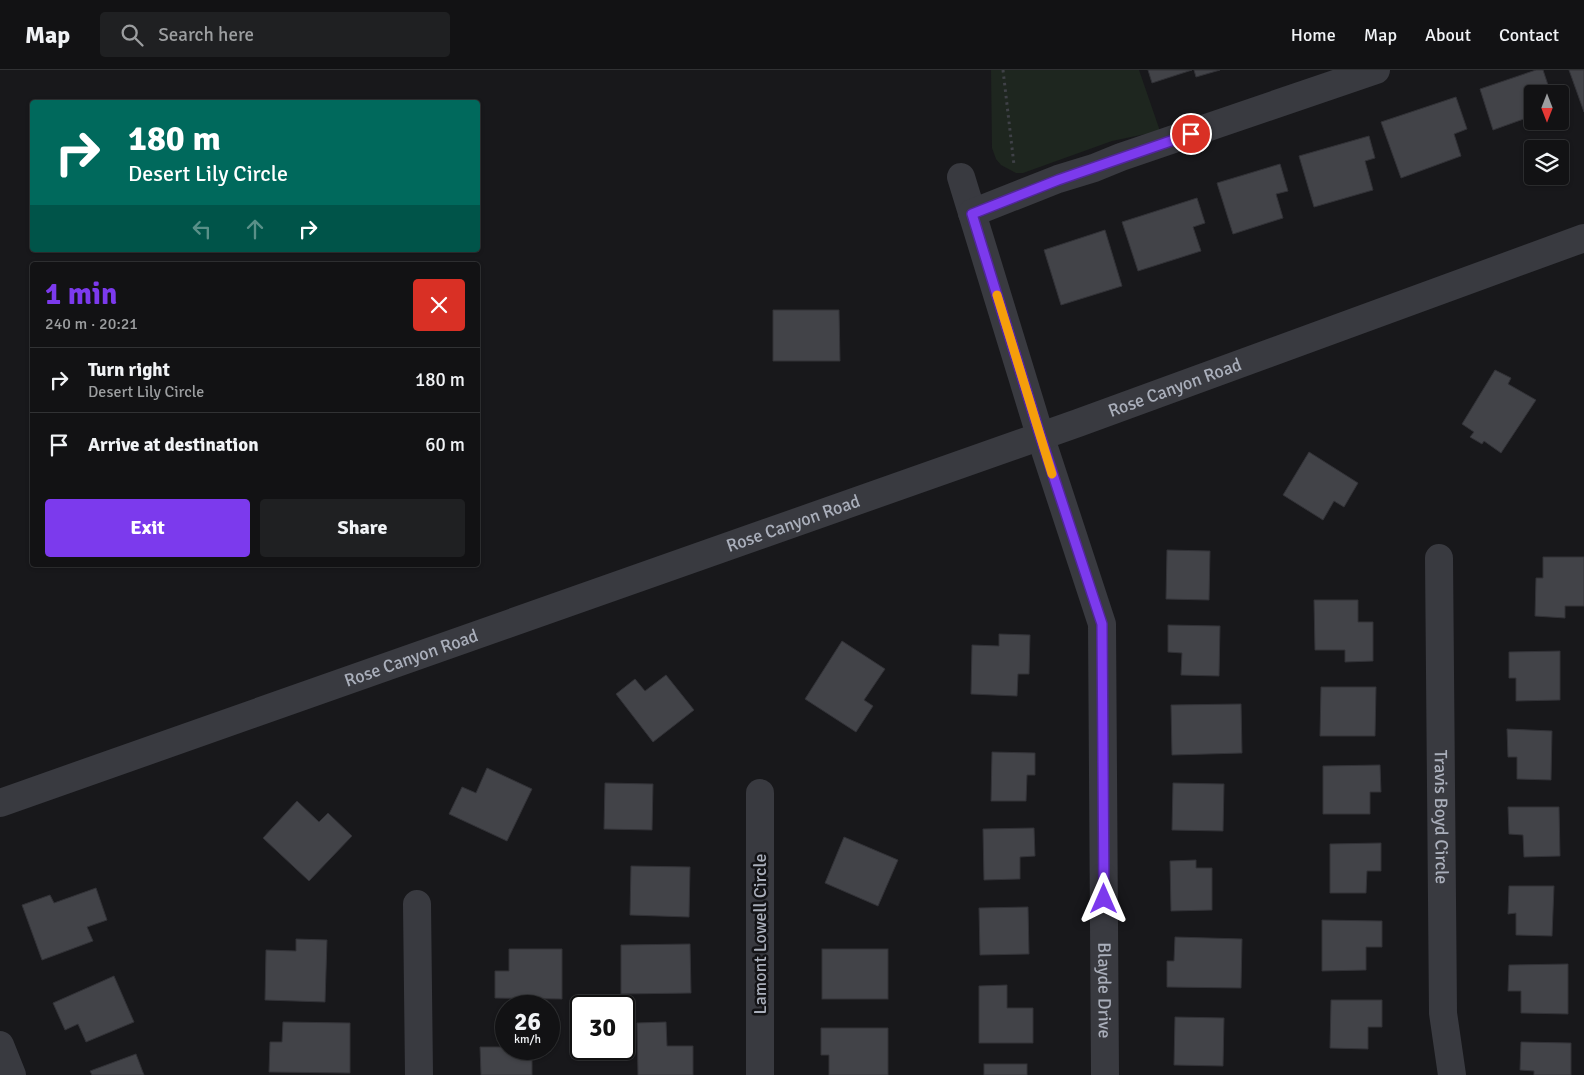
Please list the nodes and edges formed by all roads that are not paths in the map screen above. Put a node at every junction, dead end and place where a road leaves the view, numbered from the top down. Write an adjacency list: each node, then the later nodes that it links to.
1 (1376, 70): 3 (street)
2 (961, 177): 3 (street, Blayde Drive)
3 (972, 214): 5 (street, Blayde Drive)
4 (1584, 238): 5 (street, Rose Canyon Road)
5 (1040, 435): 8 (street, Rose Canyon Road); 14 (street, Blayde Drive)
6 (1439, 558): 15 (street, Travis Boyd Circle)
7 (760, 793): 13 (street, Lamont Lowell Circle)
8 (0, 803)
9 (417, 904): 12 (street)
10 (0, 1045): 11 (street)
11 (12, 1075)
12 (419, 1075)
13 (760, 1075)
14 (1105, 1075)
15 (1452, 1075)

